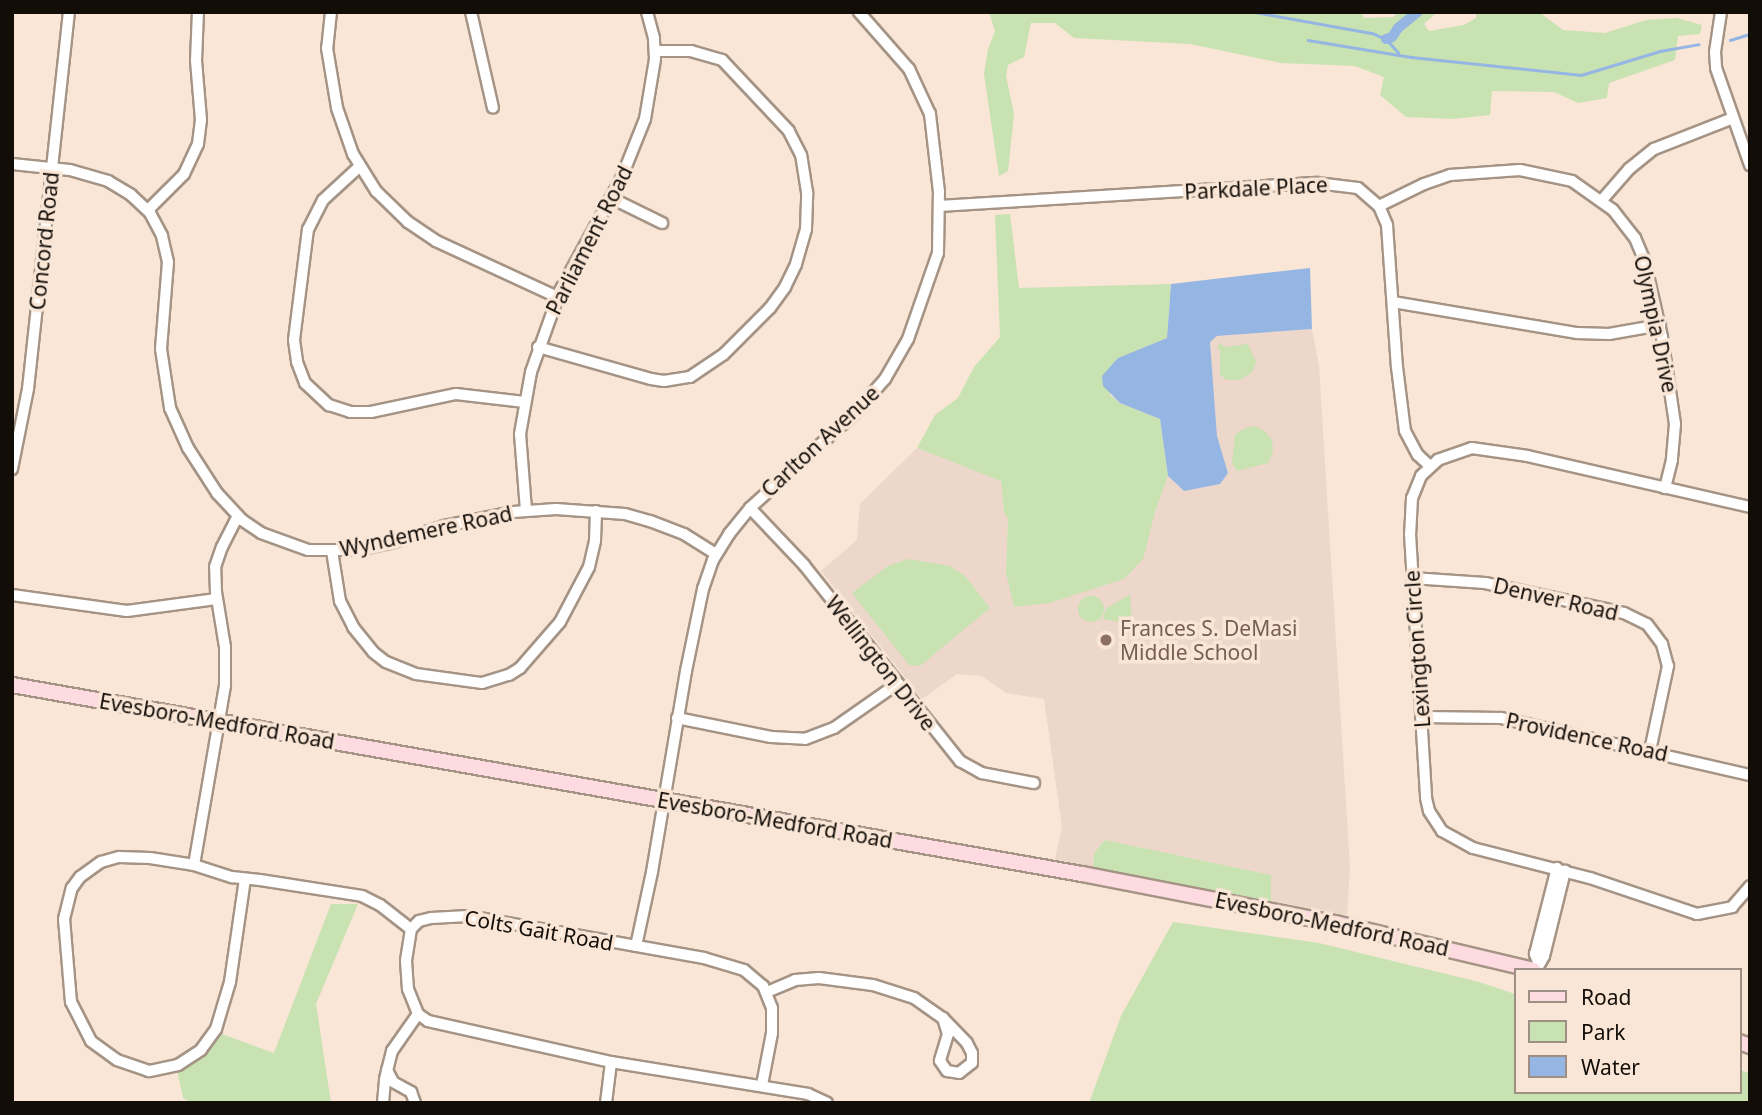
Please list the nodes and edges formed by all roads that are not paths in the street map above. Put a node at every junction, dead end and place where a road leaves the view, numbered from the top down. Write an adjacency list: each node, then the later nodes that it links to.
1 (69, 12): 14 (street, Concord Road)
2 (198, 12): 19 (street)
3 (331, 12): 13 (street)
4 (471, 12): 9 (street)
5 (647, 12): 8 (street, Parliament Road)
6 (859, 12): 17 (street, Carlton Avenue)
7 (1721, 12): 10 (street)
8 (655, 51): 15 (street, Parliament Road); 24 (street)
9 (493, 108)
10 (1733, 118): 12 (street); 16 (street)
11 (12, 164): 14 (street, Wyndemere Road)
12 (1750, 165)
13 (360, 166): 21 (street); 25 (street)
14 (51, 168): 19 (street, Wyndemere Road); 27 (street, Concord Road)
15 (611, 198): 20 (street); 21 (street, Parliament Road)
16 (1602, 200): 18 (street, Olympia Drive); 23 (street, Olympia Drive)
17 (939, 206): 18 (street, Parkdale Place); 30 (street, Carlton Avenue)
18 (1379, 206): 22 (street)
19 (148, 210): 33 (street, Wyndemere Road)
20 (662, 223)
21 (557, 297): 24 (street, Parliament Road)
22 (1393, 302): 23 (street); 26 (street)
23 (1660, 325): 28 (street, Olympia Drive)
24 (538, 347): 25 (street, Parliament Road)
25 (525, 402): 31 (street, Parliament Road)
26 (1430, 466): 28 (street); 36 (street, Lexington Circle)
27 (12, 469)
28 (1665, 488): 29 (street)
29 (1750, 507)
30 (750, 508): 35 (street, Carlton Avenue); 39 (street, Wellington Drive)
31 (526, 510): 32 (street, Wyndemere Road); 34 (street, Wyndemere Road)
32 (596, 511): 34 (street); 35 (street, Wyndemere Road)
33 (238, 516): 34 (street, Wyndemere Road); 38 (street)
34 (332, 551)
35 (716, 554): 42 (street, Carlton Avenue)
36 (1412, 578): 41 (street, Lexington Circle); 44 (street, Denver Road)
37 (12, 595): 38 (street)
38 (216, 598): 43 (street)
39 (897, 684): 42 (street); 46 (street, Wellington Drive)
40 (12, 685): 43 (street, Evesboro-Medford Road)
41 (1422, 717): 44 (street, Providence Road); 49 (street, Lexington Circle)
42 (677, 718): 47 (street, Carlton Avenue)
43 (219, 722): 47 (street, Evesboro-Medford Road); 48 (street)
44 (1650, 751): 45 (street, Providence Road)
45 (1750, 775)
46 (1034, 783)
47 (662, 802): 53 (street, Carlton Avenue); 54 (street, Evesboro-Medford Road)
48 (194, 865): 50 (street); 50 (street)
49 (1561, 870): 51 (street, Lexington Circle); 54 (street)
50 (245, 879): 52 (street)
51 (1750, 886)
52 (411, 929): 53 (street, Colts Gait Road); 56 (street)
53 (636, 946): 55 (street, Colts Gait Road)
54 (1536, 967)
55 (767, 992): 57 (street); 60 (street)
56 (418, 1014): 58 (street); 59 (street)
57 (943, 1018): 57 (street)
58 (611, 1062): 60 (street); 63 (street)
59 (386, 1070): 61 (street); 62 (street)
60 (762, 1085): 64 (street)
61 (383, 1103)
62 (415, 1103)
63 (606, 1103)
64 (827, 1103)

